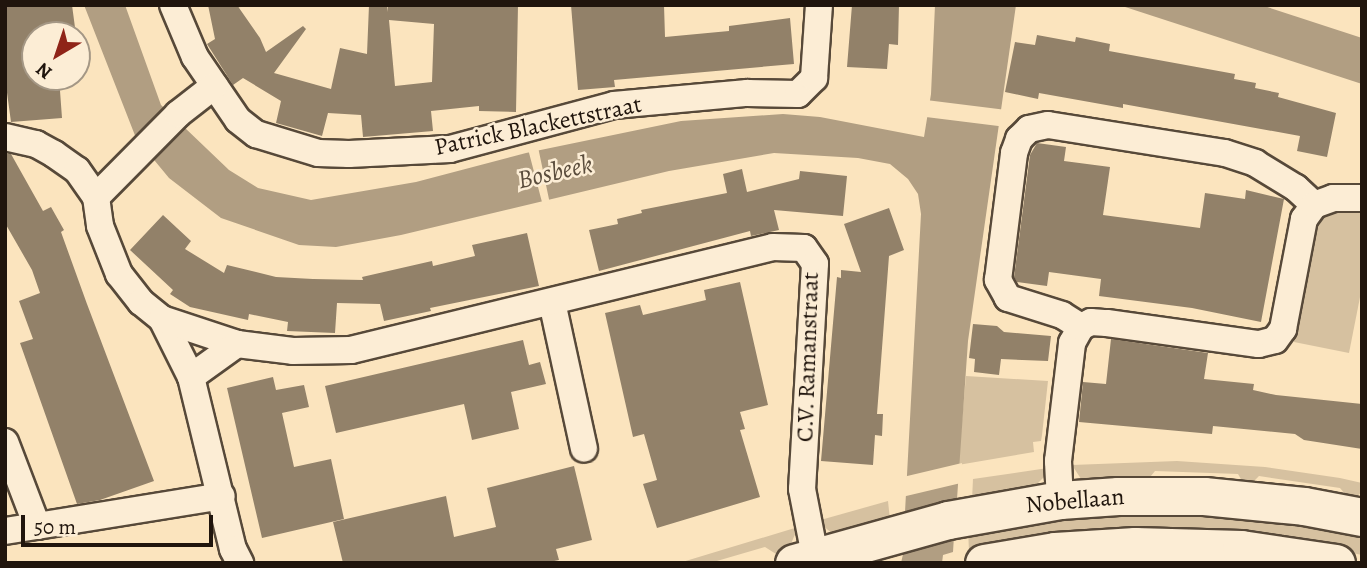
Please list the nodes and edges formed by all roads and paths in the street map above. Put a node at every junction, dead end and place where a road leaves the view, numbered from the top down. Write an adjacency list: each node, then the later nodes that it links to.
1 (173, 5): 3 (street, Patrick Blackettstraat)
2 (819, 5): 3 (street, Patrick Blackettstraat)
3 (214, 86): 5 (street)
4 (5, 138): 5 (street)
5 (96, 197): 9 (street)
6 (1362, 198): 7 (street)
7 (1314, 205): 10 (street); 10 (street)
8 (552, 302): 11 (street, C.V. Ramanstraat); 14 (street); 20 (street, C.V. Ramanstraat)
9 (162, 319): 11 (street, C.V. Ramanstraat); 12 (street)
10 (1081, 327): 16 (street)
11 (237, 344): 12 (street)
12 (191, 377): 15 (street)
13 (5, 442): 18 (street)
14 (584, 449)
15 (222, 496): 18 (street); 21 (street)
16 (1060, 500): 17 (street, Nobellaan); 20 (street, Nobellaan)
17 (1362, 517)
18 (37, 526): 19 (street)
19 (5, 531)
20 (804, 560)
21 (240, 563)
22 (984, 563): 23 (street, Nobellaan)
23 (1336, 563)

